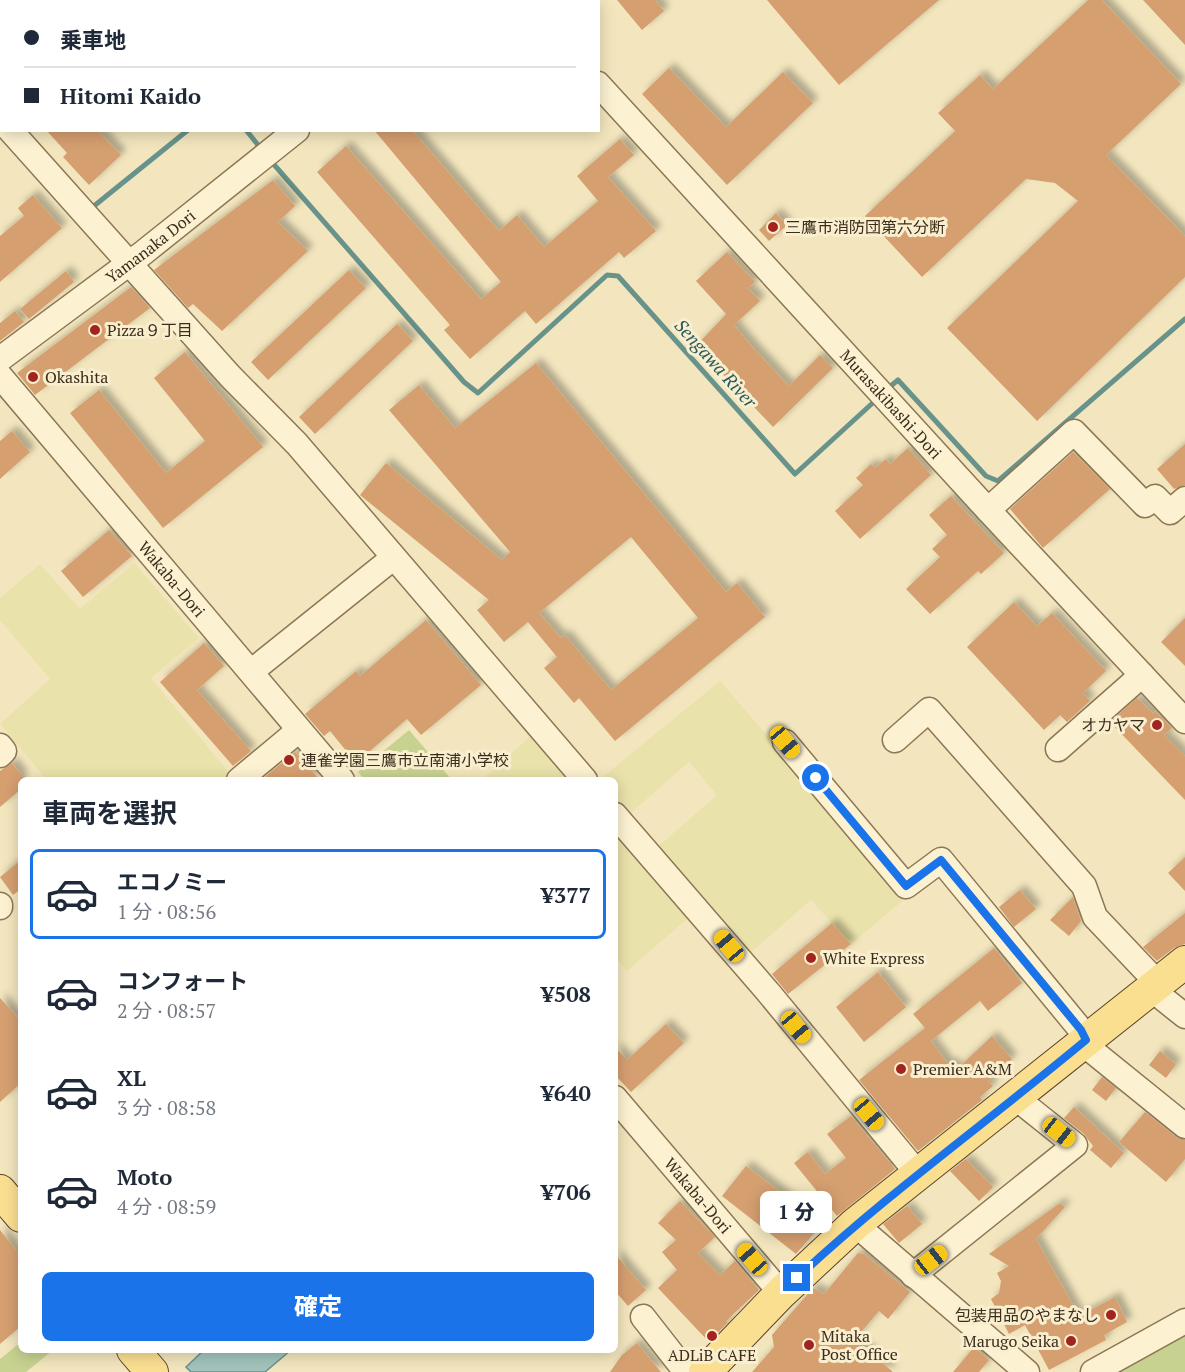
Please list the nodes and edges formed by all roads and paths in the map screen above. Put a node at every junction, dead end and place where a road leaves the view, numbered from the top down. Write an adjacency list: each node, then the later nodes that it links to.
1 (600, 86): 8 (street, Murasakibashi-Dori)
2 (12, 132): 4 (street)
3 (295, 132): 4 (street, Yamanaka Dori)
4 (129, 263): 5 (street, Yamanaka Dori); 9 (street)
5 (0, 359)
6 (0, 376): 10 (street, Wakaba-Dori)
7 (1185, 499): 8 (street)
8 (988, 510): 11 (street, Murasakibashi-Dori)
9 (393, 558): 10 (street); 21 (street)
10 (252, 671): 13 (street, Wakaba-Dori)
11 (1142, 675): 12 (street, Murasakibashi-Dori); 17 (street)
12 (1185, 721)
13 (299, 730): 19 (street); 20 (street, Wakaba-Dori)
14 (895, 740): 24 (street)
15 (785, 742): 26 (street)
16 (0, 746): 18 (street)
17 (1058, 748)
18 (0, 755)
19 (243, 777)
20 (339, 777)
21 (582, 777)
22 (618, 818): 30 (street)
23 (1185, 962): 24 (main road)
24 (1155, 986): 25 (street); 26 (main road)
25 (1185, 1016)
26 (1086, 1040): 27 (main road); 29 (street)
27 (1016, 1098): 30 (main road); 34 (street)
28 (618, 1102): 35 (street, Wakaba-Dori)
29 (1185, 1126)
30 (919, 1175): 33 (main road)
31 (0, 1191): 32 (main road)
32 (18, 1212)
33 (855, 1224): 34 (street); 35 (main road)
34 (913, 1275): 40 (street)
35 (781, 1293): 39 (main road)
36 (643, 1317): 42 (street)
37 (1185, 1321): 43 (street)
38 (136, 1353): 41 (main road)
39 (716, 1368)
40 (1014, 1368)
41 (152, 1372)
42 (686, 1372)
43 (1093, 1372)

